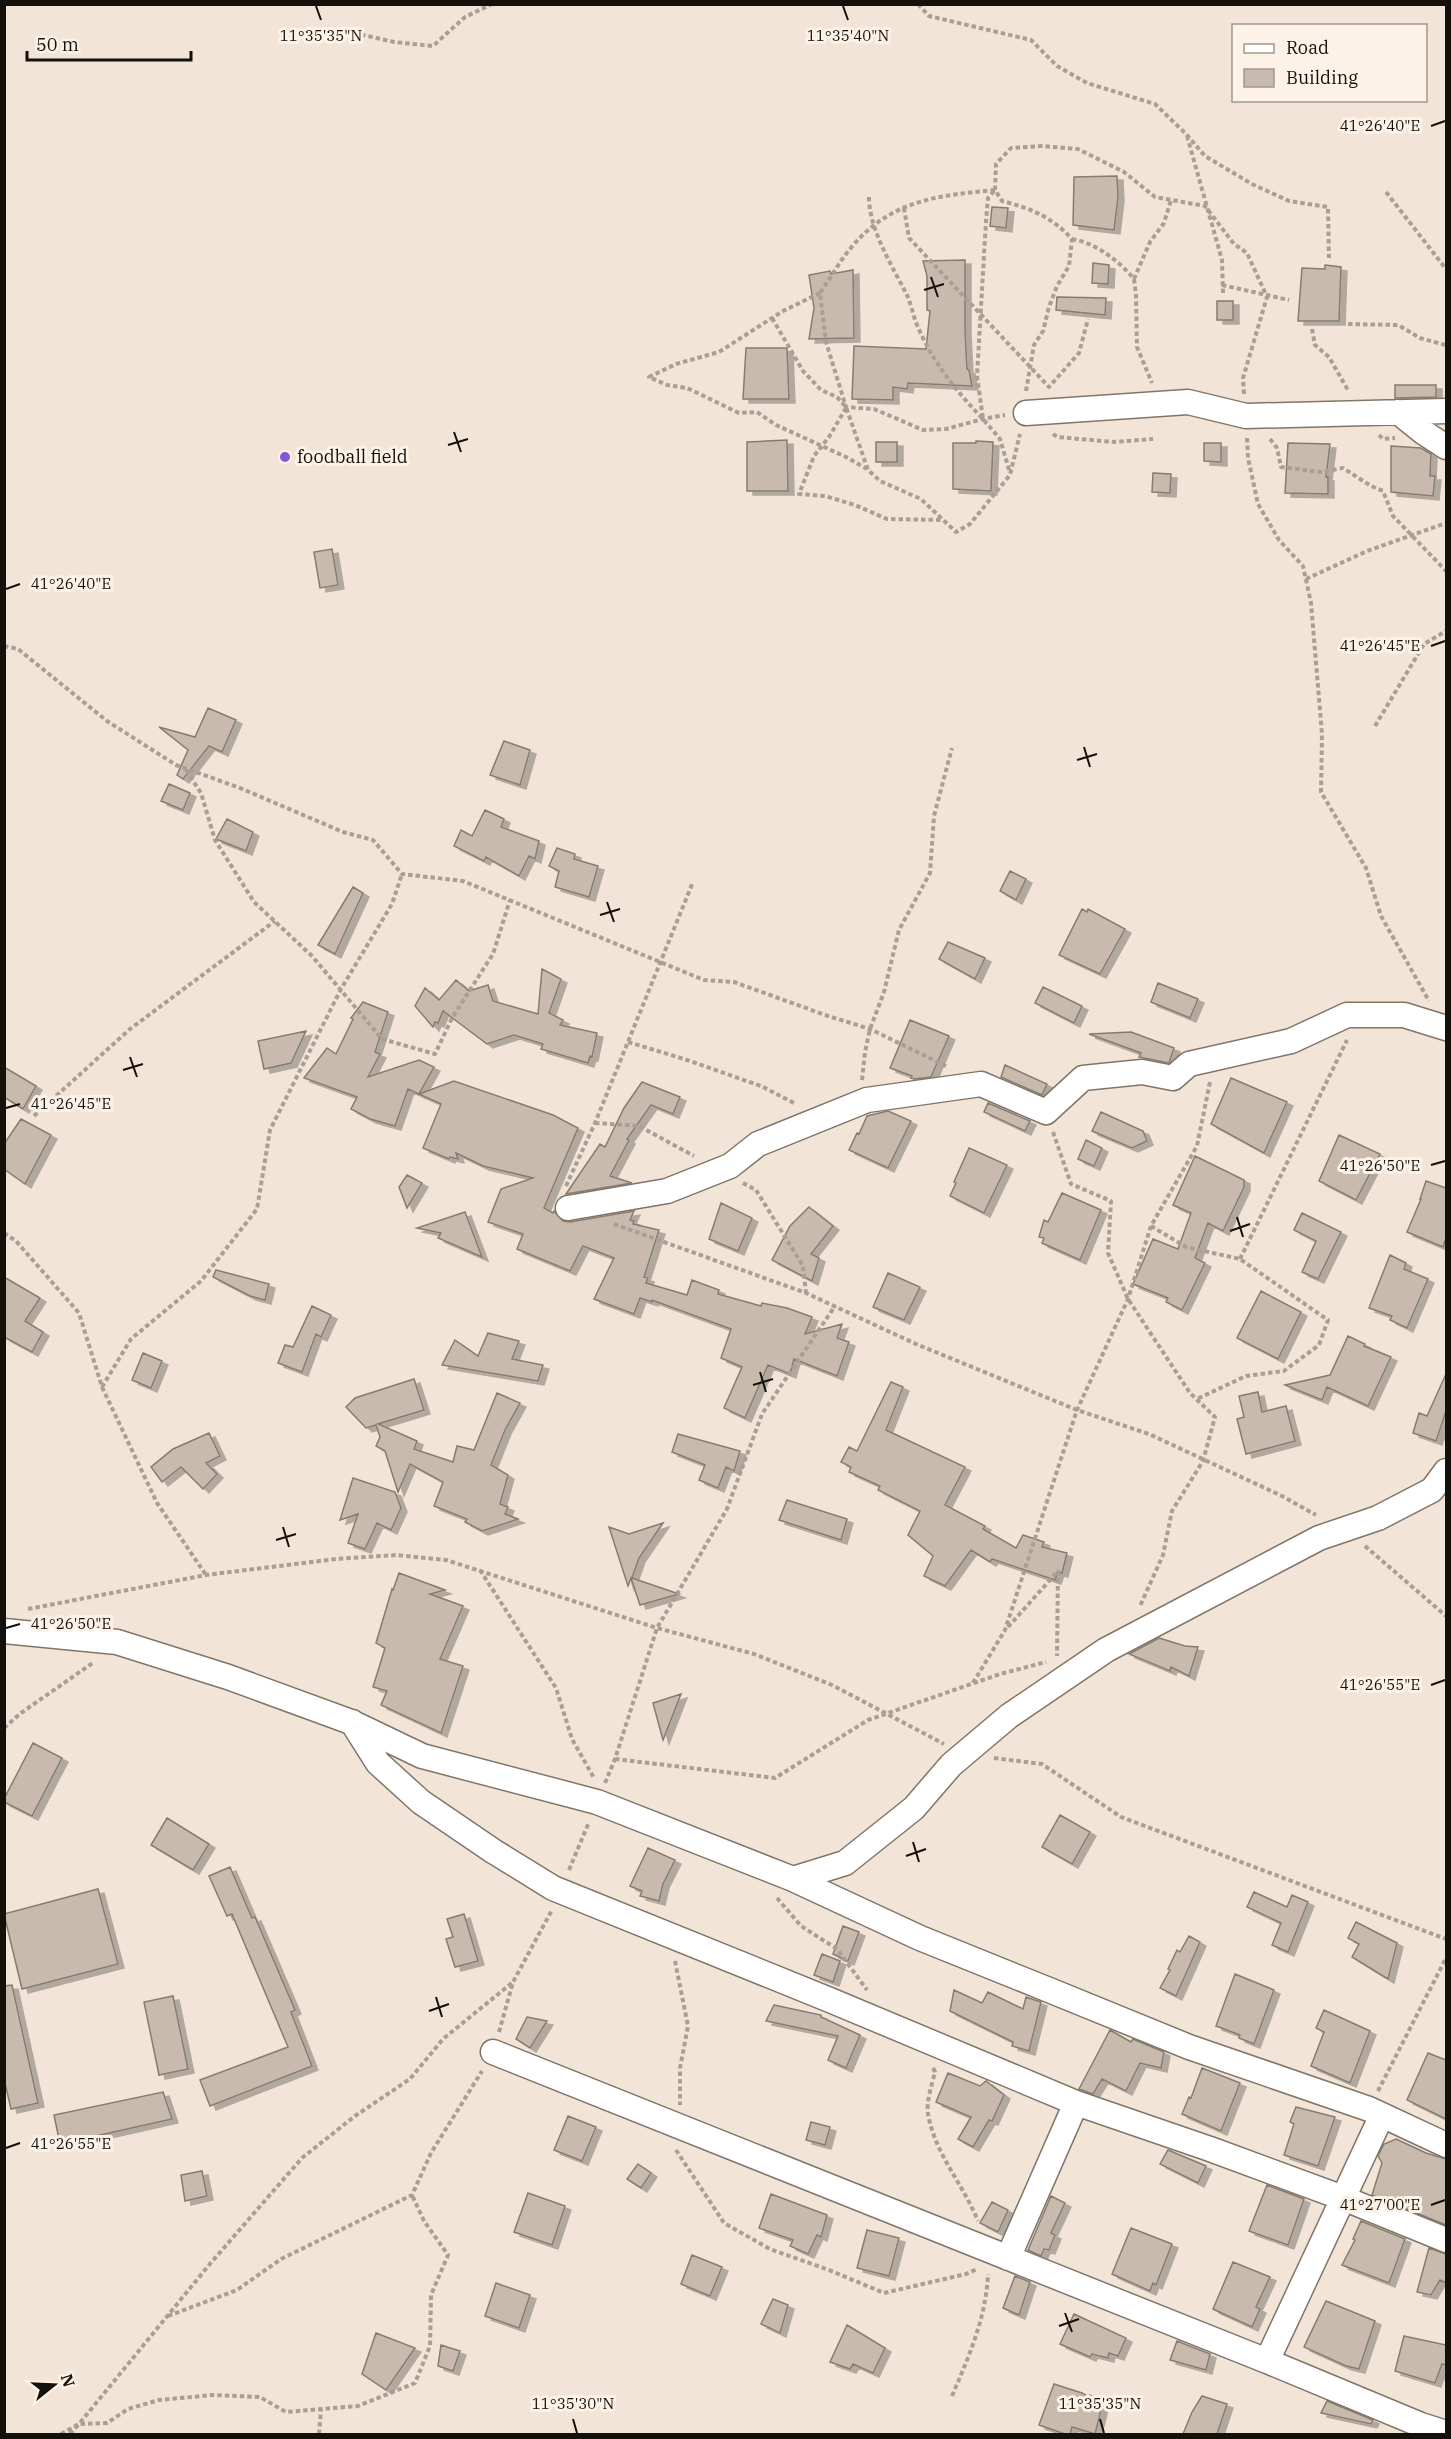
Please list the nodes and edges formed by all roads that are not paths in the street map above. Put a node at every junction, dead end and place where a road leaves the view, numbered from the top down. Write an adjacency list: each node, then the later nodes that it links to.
1 (1446, 411): 3 (street)
2 (1026, 412): 3 (street)
3 (1398, 412): 4 (street)
4 (1446, 447)
5 (1441, 1026): 6 (street)
6 (568, 1208)
7 (1446, 1471): 10 (street)
8 (4, 1631): 9 (street)
9 (351, 1722): 10 (street); 12 (street)
10 (793, 1879): 13 (street)
11 (494, 2052): 17 (street)
12 (1076, 2103): 15 (street); 17 (street)
13 (1375, 2112): 14 (street); 15 (street)
14 (1446, 2145)
15 (1343, 2198): 16 (street); 18 (street)
16 (1446, 2240)
17 (999, 2254): 18 (street)
18 (1267, 2361): 19 (street)
19 (1446, 2433)

